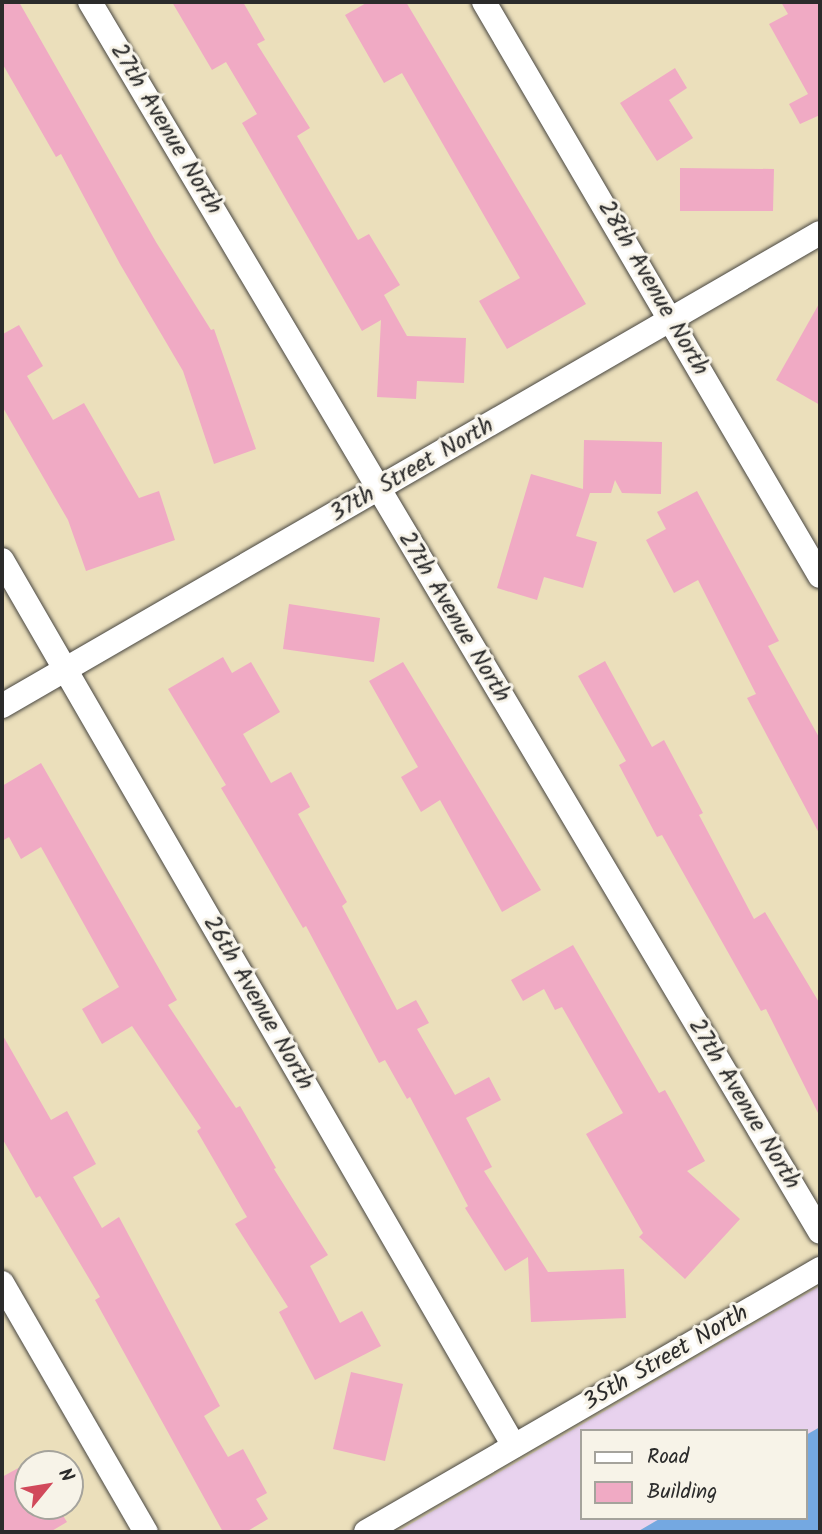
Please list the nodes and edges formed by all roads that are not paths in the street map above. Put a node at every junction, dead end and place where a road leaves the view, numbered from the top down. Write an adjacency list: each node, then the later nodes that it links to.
1 (90, 2): 5 (street, 27th Avenue North)
2 (484, 2): 4 (street, 28th Avenue North)
3 (820, 233): 4 (street, 37th Street North)
4 (671, 318): 5 (street, 37th Street North); 7 (street, 28th Avenue North)
5 (379, 490): 8 (street, 37th Street North); 10 (street, 27th Avenue North)
6 (2, 560): 8 (street, 26th Avenue North)
7 (820, 576)
8 (65, 668): 9 (street, 37th Street North); 13 (street, 26th Avenue North)
9 (2, 706)
10 (820, 1232)
11 (820, 1269): 13 (street, 35th Street North)
12 (2, 1283): 14 (street)
13 (514, 1446): 15 (street, 35th Street North)
14 (146, 1532)
15 (366, 1532)

